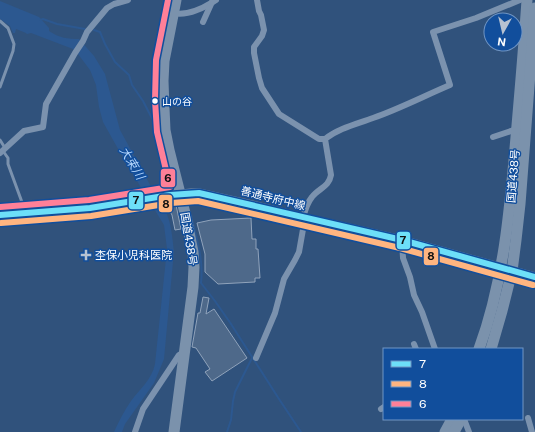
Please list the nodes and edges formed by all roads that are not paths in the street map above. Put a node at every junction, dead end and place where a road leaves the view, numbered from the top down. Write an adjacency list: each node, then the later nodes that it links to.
1 (128, 0): 16 (street)
2 (176, 0): 8 (highway, 国道438号)
3 (257, 0): 14 (street)
4 (520, 0): 14 (street)
5 (527, 0): 12 (highway, 国道438号)
6 (214, 1): 8 (street); 10 (street)
7 (535, 8): 12 (highway, 国道438号)
8 (173, 13): 17 (highway, 国道438号)
9 (0, 21): 11 (lane)
10 (203, 22)
11 (0, 87)
12 (526, 124): 13 (street); 22 (highway, 国道438号); 23 (highway, 国道438号)
13 (493, 138)
14 (325, 139): 20 (street)
15 (0, 140): 16 (lane)
16 (3, 151): 18 (lane)
17 (180, 194): 18 (main road, 善通寺府中線); 20 (main road, 善通寺府中線); 28 (highway, 国道438号)
18 (23, 213): 19 (main road, 善通寺府中線)
19 (0, 215)
20 (304, 218): 21 (main road, 善通寺府中線); 29 (street)
21 (402, 240): 22 (main road, 善通寺府中線); 25 (street)
22 (500, 267): 23 (main road, 善通寺府中線); 26 (highway, 国道438号)
23 (512, 270): 24 (main road, 善通寺府中線); 27 (highway, 国道438号)
24 (535, 277)
25 (436, 348)
26 (479, 348)
27 (491, 348)
28 (184, 352): 34 (street); 35 (highway, 国道438号)
29 (256, 358)
30 (528, 418): 39 (street)
31 (451, 420): 36 (highway)
32 (460, 420): 37 (highway)
33 (464, 420): 38 (street)
34 (135, 432)
35 (174, 432)
36 (445, 432)
37 (454, 432)
38 (469, 432)
39 (532, 432)

